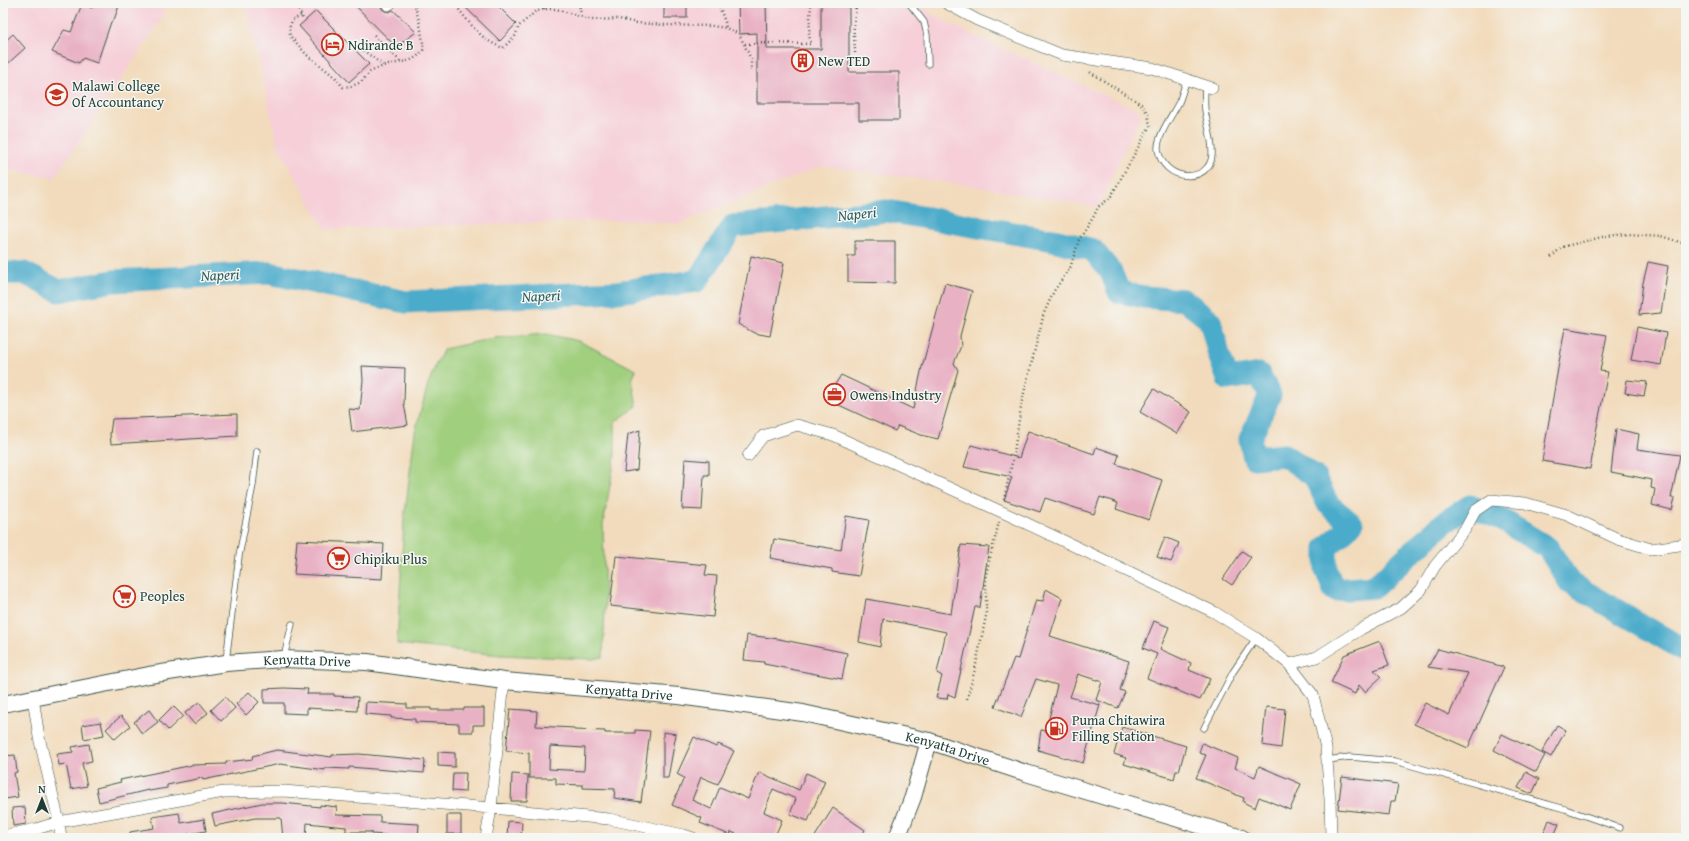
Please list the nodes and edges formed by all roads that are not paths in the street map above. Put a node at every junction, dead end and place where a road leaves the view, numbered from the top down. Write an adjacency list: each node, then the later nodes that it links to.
1 (909, 3): 3 (lane)
2 (946, 3): 4 (street)
3 (928, 64)
4 (1187, 79): 5 (street); 5 (lane)
5 (1209, 87)
6 (257, 451): 12 (lane)
7 (748, 456): 10 (street)
8 (1686, 544): 13 (street)
9 (292, 624): 11 (lane)
10 (1256, 638): 13 (street); 17 (lane)
11 (283, 659): 12 (main road, Kenyatta Drive); 14 (main road, Kenyatta Drive)
12 (226, 663): 15 (main road, Kenyatta Drive)
13 (1289, 664): 19 (street)
14 (504, 681): 18 (main road, Kenyatta Drive); 20 (street)
15 (33, 698): 16 (main road, Kenyatta Drive); 21 (street)
16 (3, 704)
17 (1204, 728)
18 (929, 741): 27 (main road); 28 (main road, Kenyatta Drive)
19 (1327, 760): 22 (lane); 29 (street)
20 (491, 808): 21 (street); 25 (street); 26 (street)
21 (59, 822): 23 (street); 24 (street)
22 (1620, 828)
23 (3, 836)
24 (61, 838)
25 (486, 838)
26 (693, 838)
27 (897, 838)
28 (1242, 838)
29 (1331, 838)

